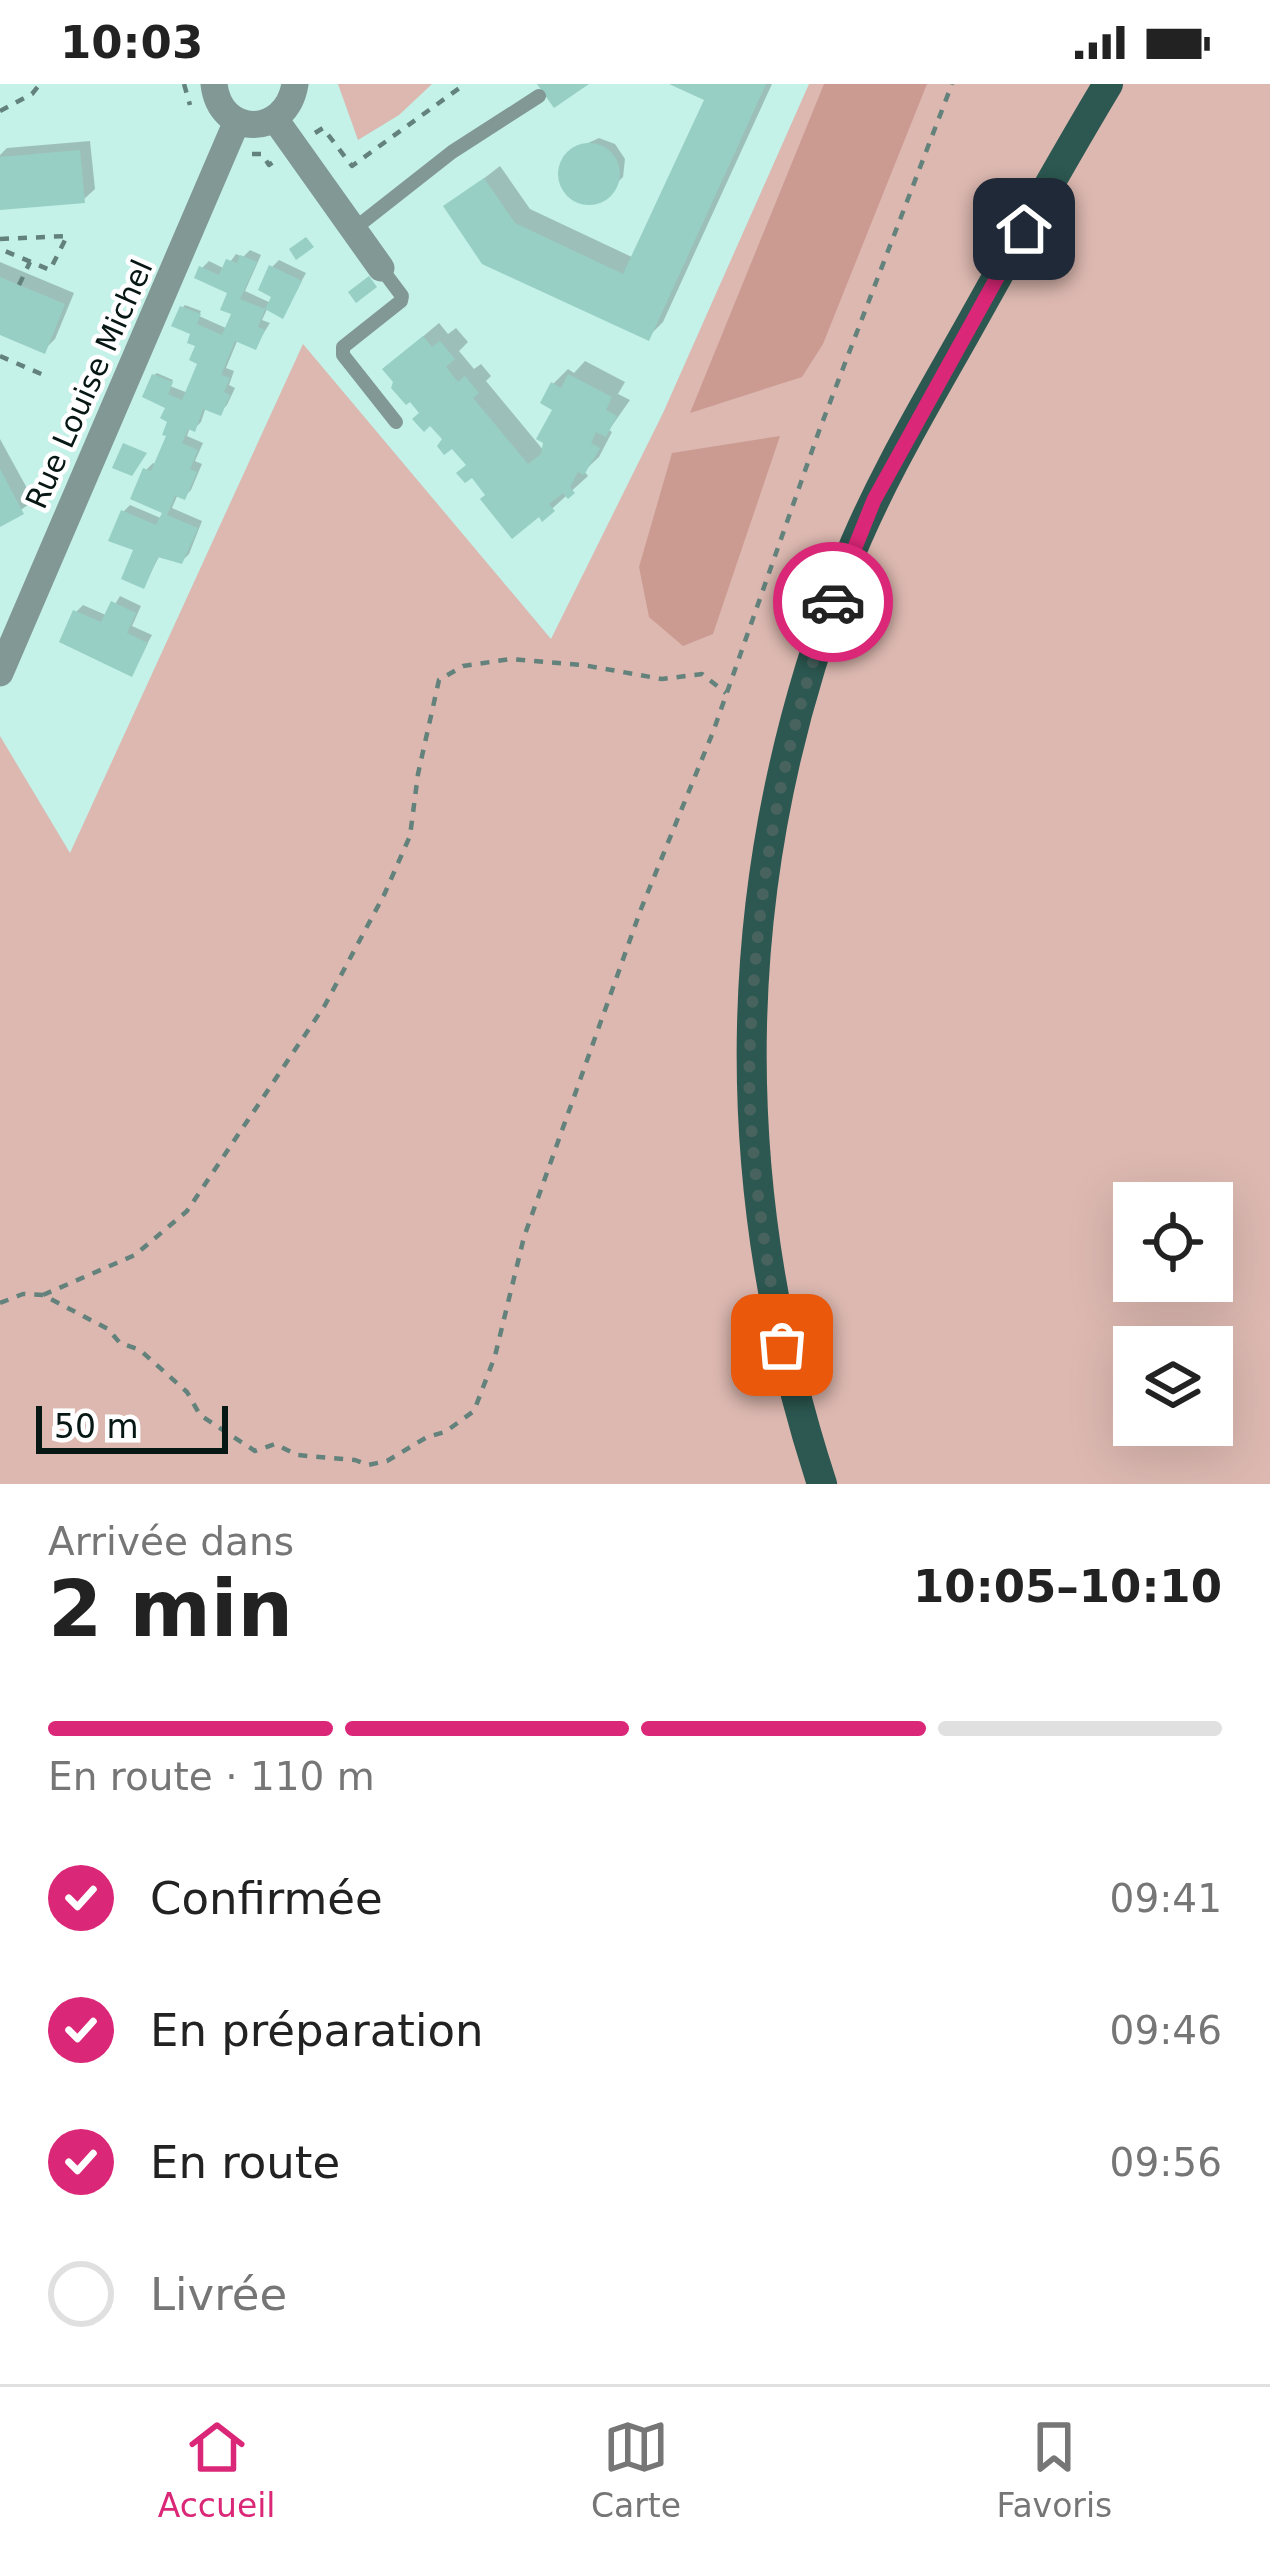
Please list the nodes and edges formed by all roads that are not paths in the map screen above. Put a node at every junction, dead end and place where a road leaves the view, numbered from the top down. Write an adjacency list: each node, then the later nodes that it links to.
1 (214, 84): 6 (street)
2 (295, 84): 5 (street)
3 (1108, 84): 11 (main road)
4 (539, 97): 7 (lane)
5 (275, 119): 6 (street); 7 (street)
6 (237, 121): 10 (street, Rue Louise Michel)
7 (354, 230): 8 (street)
8 (381, 268): 9 (lane)
9 (395, 422)
10 (0, 673)
11 (822, 1484)

